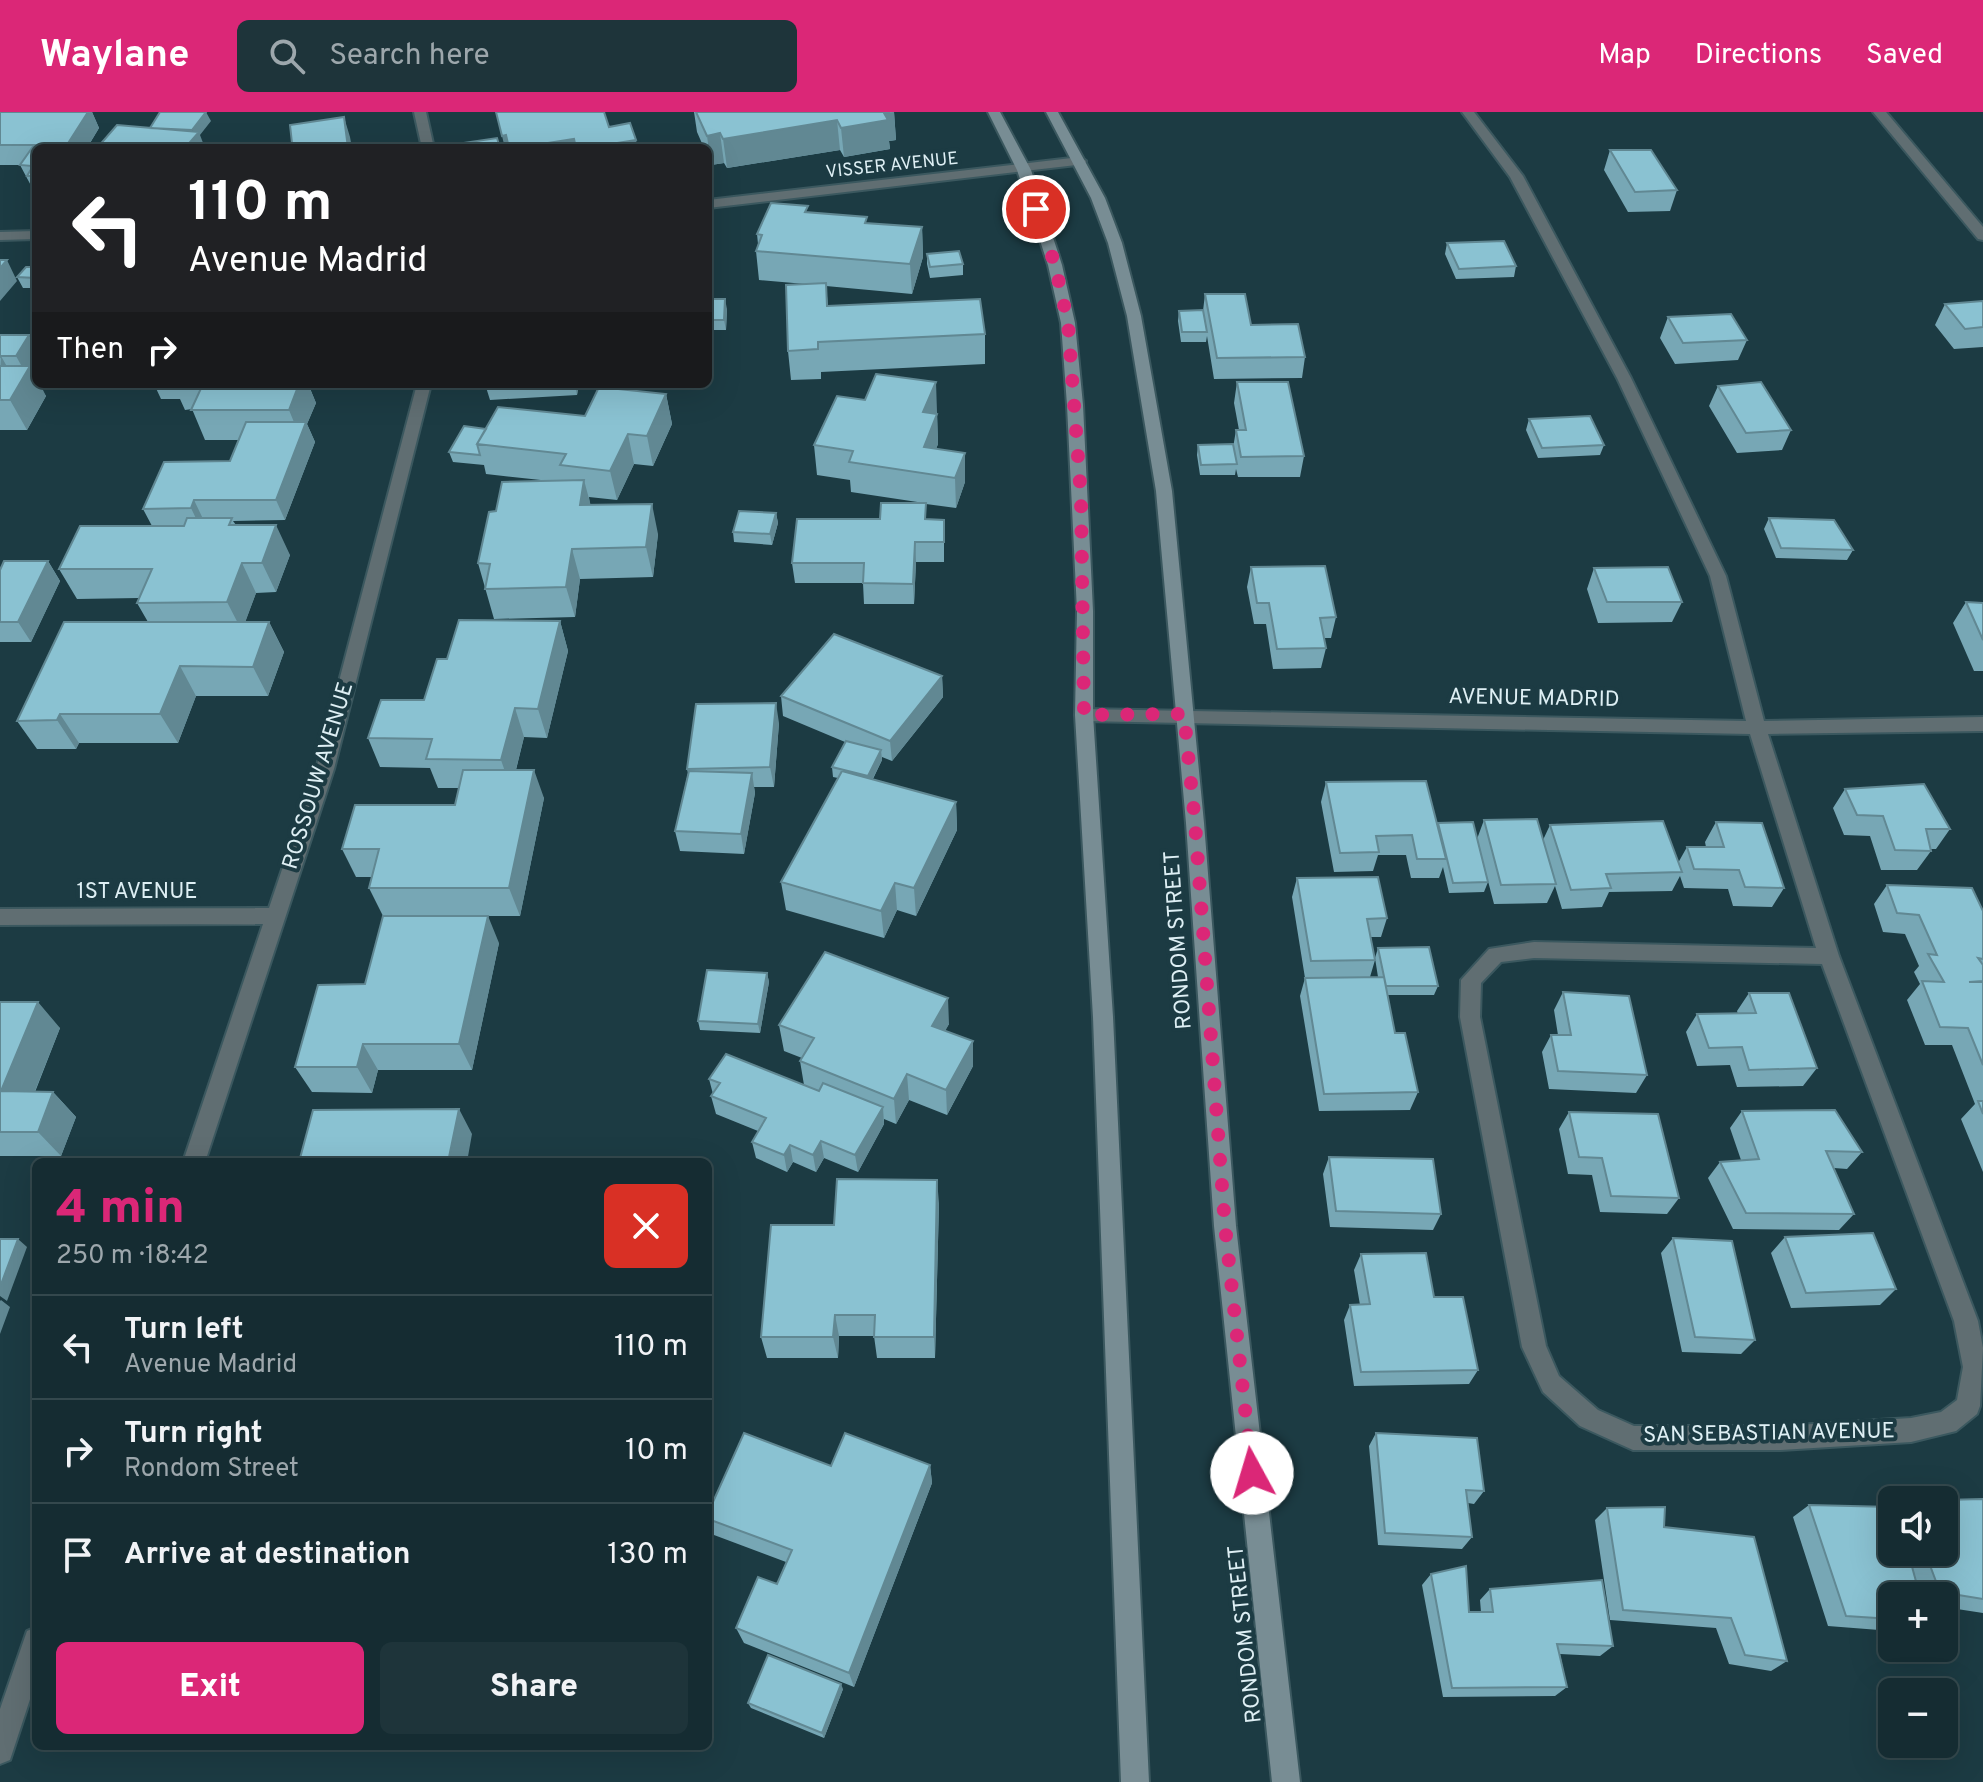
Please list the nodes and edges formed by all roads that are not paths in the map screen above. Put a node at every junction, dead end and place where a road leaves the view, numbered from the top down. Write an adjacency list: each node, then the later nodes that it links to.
1 (420, 112): 6 (street)
2 (994, 112): 8 (street)
3 (1052, 112): 7 (street, RONDOM STREET)
4 (1468, 112): 17 (street, SAN SEBASTIAN AVENUE)
5 (1879, 112): 12 (street)
6 (427, 144)
7 (1080, 161): 8 (street, VISSER AVENUE); 14 (street, RONDOM STREET)
8 (1024, 170): 9 (street, VISSER AVENUE); 15 (street)
9 (712, 204)
10 (32, 235): 11 (street)
11 (0, 236)
12 (1983, 236)
13 (423, 388): 18 (street, ROSSOUW AVENUE)
14 (1184, 714): 15 (street, AVENUE MADRID); 17 (street, AVENUE MADRID); 25 (street, RONDOM STREET)
15 (1084, 715): 24 (street)
16 (1983, 724): 17 (street, AVENUE MADRID)
17 (1757, 728): 20 (street, SAN SEBASTIAN AVENUE)
18 (274, 916): 19 (street, 1ST AVENUE); 21 (street, ROSSOUW AVENUE)
19 (0, 917)
20 (1829, 956): 20 (street, SAN SEBASTIAN AVENUE)
21 (195, 1158)
22 (32, 1652): 23 (street)
23 (0, 1750)
24 (1135, 1782)
25 (1286, 1782)

